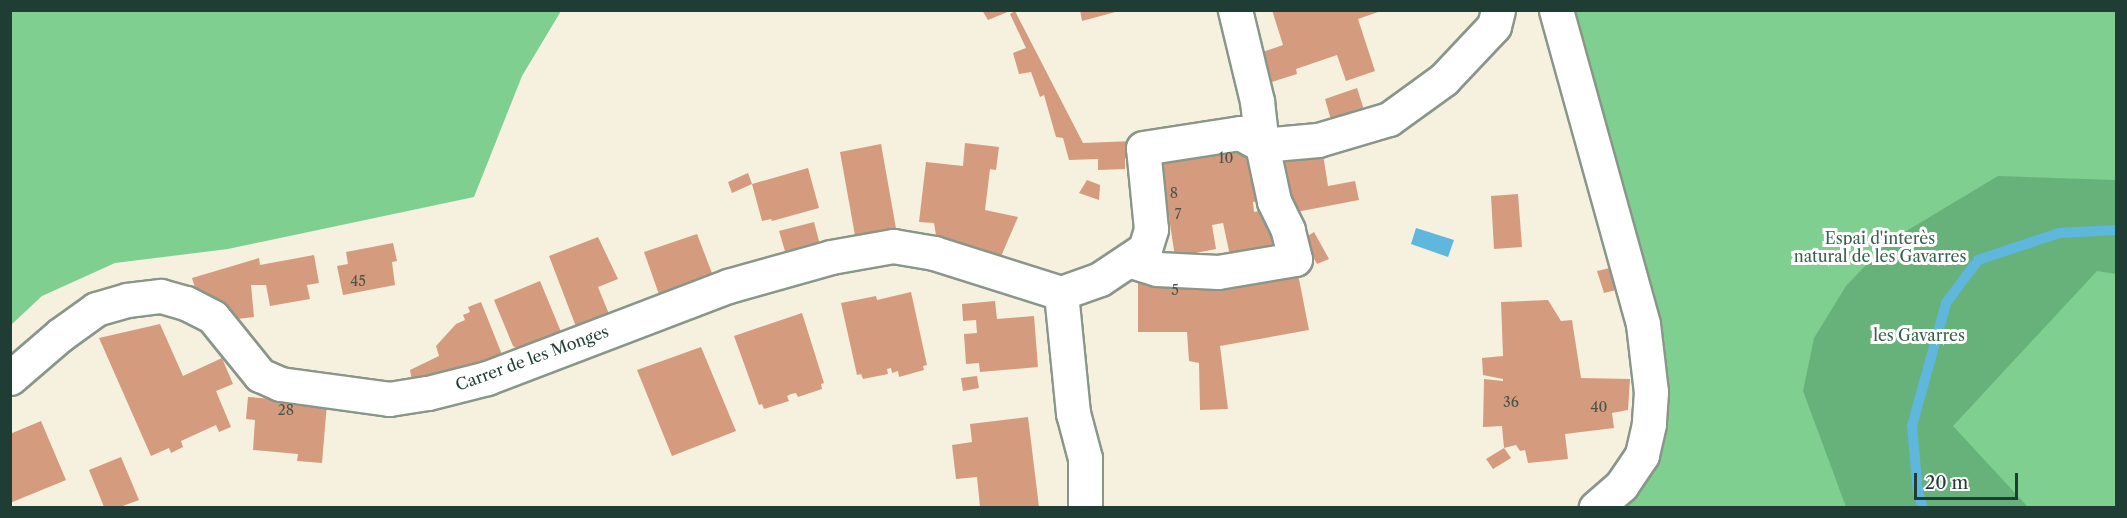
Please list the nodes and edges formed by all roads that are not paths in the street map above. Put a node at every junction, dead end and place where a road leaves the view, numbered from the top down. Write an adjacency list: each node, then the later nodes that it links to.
1 (1235, 10): 4 (street)
2 (1498, 10): 4 (street)
3 (1557, 10): 9 (street)
4 (1262, 146): 5 (street); 5 (street)
5 (1131, 261): 6 (street)
6 (1061, 293): 7 (street, Carrer de les Monges); 8 (street)
7 (10, 378)
8 (1085, 507)
9 (1596, 507)

